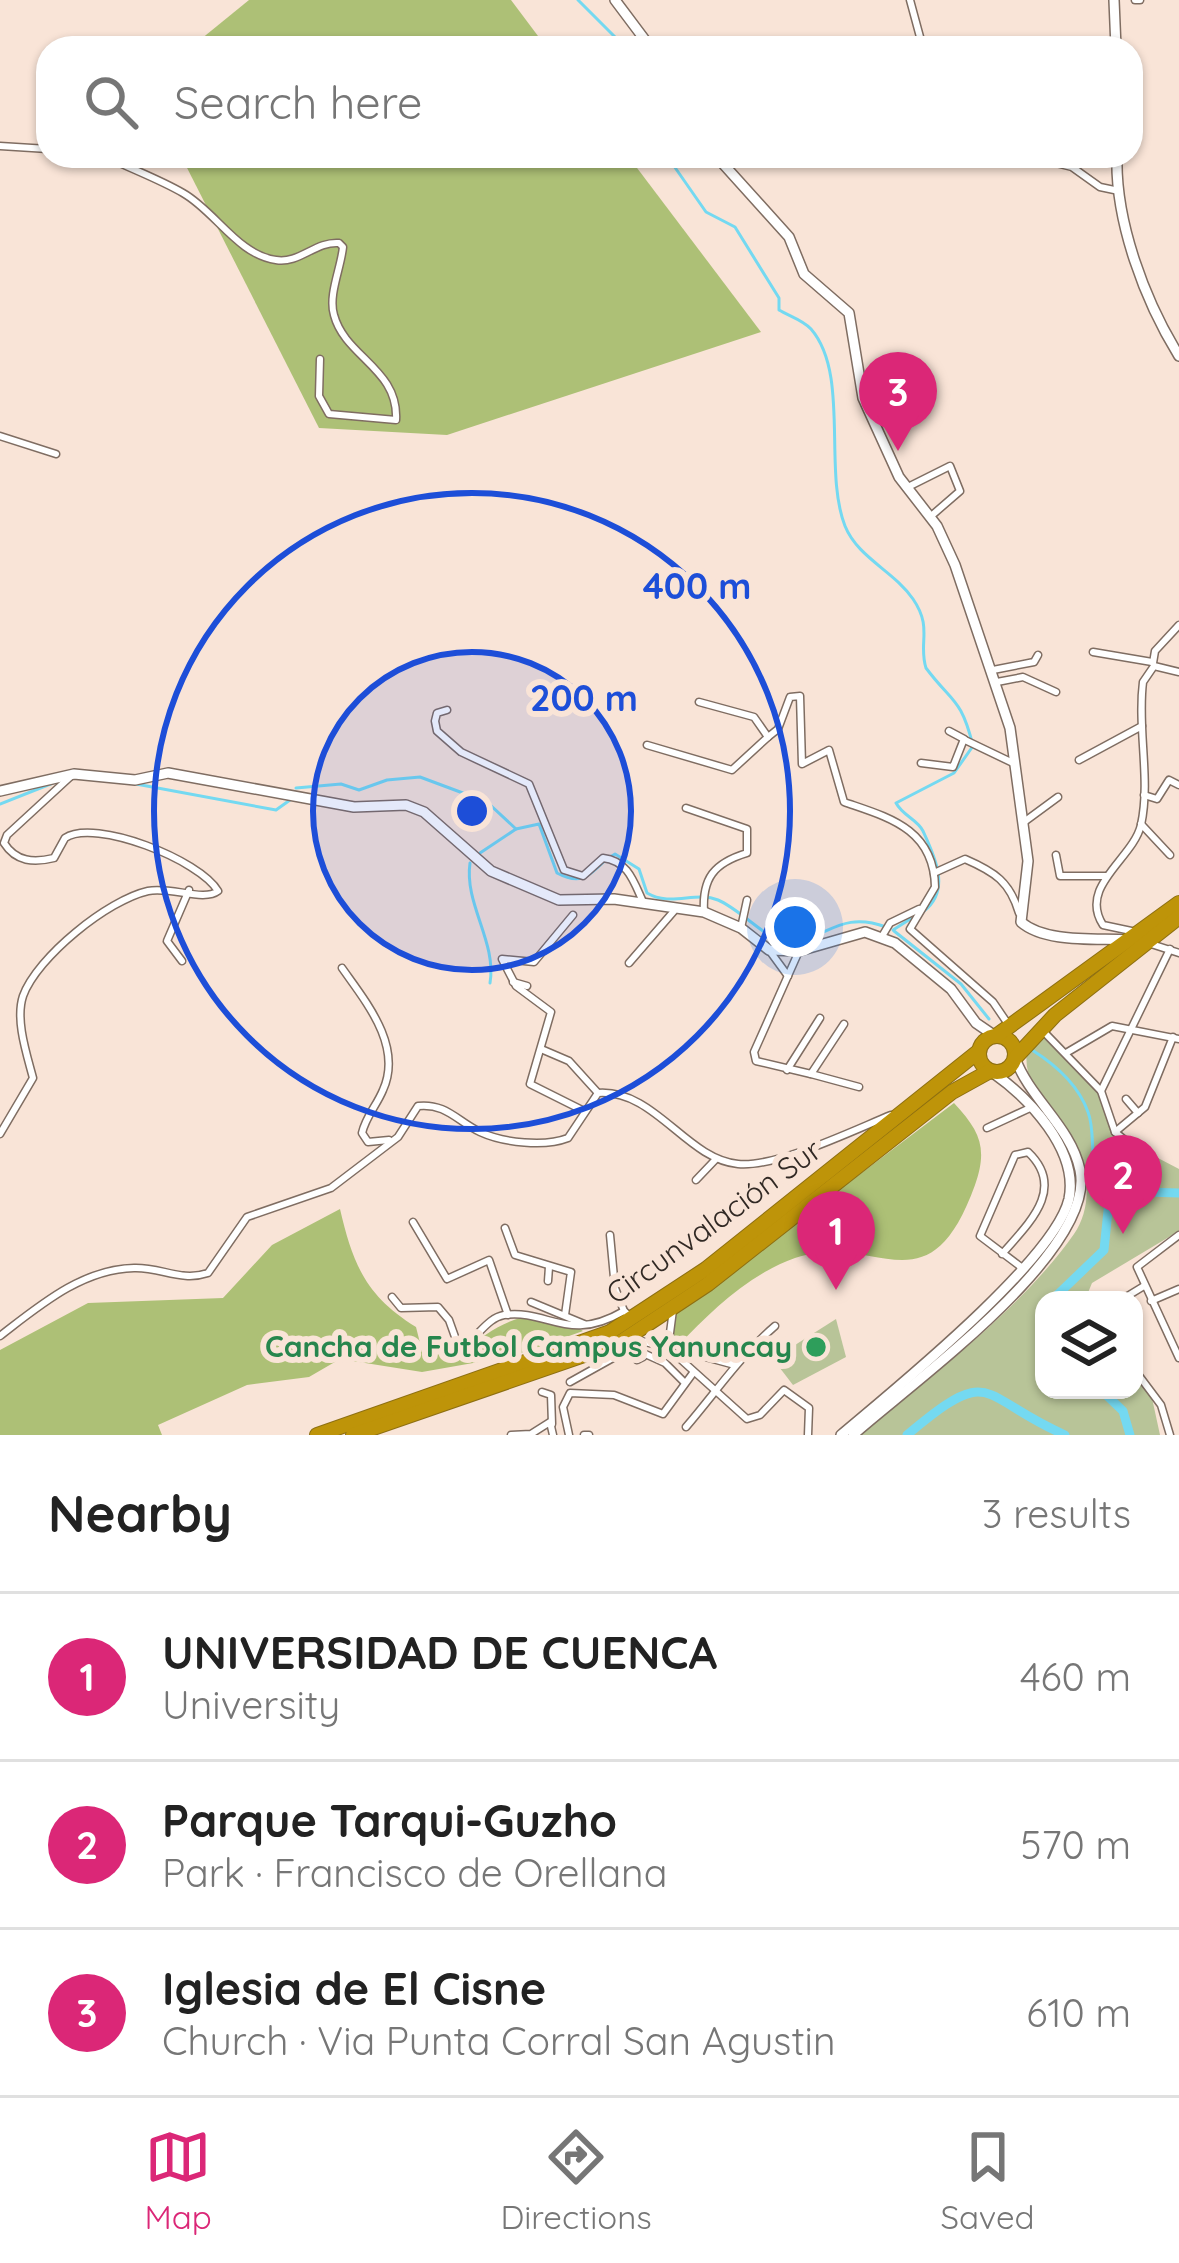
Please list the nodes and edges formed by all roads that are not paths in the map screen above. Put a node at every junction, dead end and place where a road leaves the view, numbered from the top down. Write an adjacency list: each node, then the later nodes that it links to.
1 (615, 0): 4 (main road)
2 (910, 0): 5 (street)
3 (1114, 0): 6 (main road)
4 (642, 36)
5 (920, 36)
6 (1116, 36)
7 (0, 146): 8 (street)
8 (36, 148)
9 (130, 168): 15 (street)
10 (727, 168): 18 (main road)
11 (1073, 168): 13 (street)
12 (1117, 168): 13 (main road)
13 (1118, 191): 14 (main road)
14 (1179, 356)
15 (320, 359)
16 (0, 436): 17 (street)
17 (56, 454)
18 (906, 488): 19 (main road); 19 (street)
19 (930, 518): 25 (main road)
20 (1179, 625): 23 (street)
21 (1094, 652): 23 (street)
22 (1038, 655): 25 (street)
23 (1153, 664): 24 (street); 29 (street)
24 (1179, 672)
25 (995, 676): 26 (street); 36 (main road)
26 (1057, 692)
27 (699, 702): 31 (street)
28 (447, 710): 52 (street)
29 (1142, 726): 34 (street); 40 (street)
30 (949, 731): 32 (street)
31 (768, 737): 33 (street); 47 (street)
32 (971, 742): 35 (street); 36 (street)
33 (647, 745)
34 (1079, 760)
35 (921, 763)
36 (1016, 765): 43 (main road)
37 (74, 774): 39 (main road); 49 (street); 52 (main road)
38 (1179, 785): 40 (street)
39 (0, 791)
40 (1144, 795): 44 (street)
41 (1058, 797): 43 (street)
42 (686, 808): 50 (street)
43 (1020, 823): 55 (main road)
44 (1141, 824): 46 (street); 48 (street)
45 (1056, 855): 48 (street)
46 (1170, 855)
47 (937, 870): 53 (street); 55 (street)
48 (1106, 876): 60 (street)
49 (189, 890): 65 (street); 95 (street)
50 (703, 903): 54 (main road); 61 (main road)
51 (1179, 903): 60 (highway, Circunvalación Sur)
52 (644, 904): 54 (main road)
53 (921, 908): 58 (street); 76 (street)
54 (674, 910): 66 (street)
55 (1019, 914): 59 (main road)
56 (573, 915): 69 (street)
57 (1179, 917): 60 (highway, Circunvalación Sur)
58 (882, 935): 62 (main road); 72 (main road)
59 (1099, 938): 60 (main road); 64 (main road)
60 (1137, 938): 63 (street); 64 (highway, Circunvalación Sur); 75 (highway, Circunvalación Sur)
61 (769, 950): 62 (main road); 68 (street)
62 (799, 951): 68 (street)
63 (1175, 951): 74 (street)
64 (1101, 959): 76 (highway, Circunvalación Sur)
65 (182, 961)
66 (629, 962)
67 (342, 968): 96 (street)
68 (790, 978): 82 (street)
69 (513, 982): 70 (street); 78 (street)
70 (527, 986)
71 (820, 1018): 82 (street)
72 (976, 1023): 76 (main road); 79 (main road)
73 (844, 1024): 84 (street)
74 (1135, 1027): 77 (street); 80 (street); 86 (street)
75 (1040, 1028): 80 (street); 81 (highway, Circunvalación Sur)
76 (1000, 1033): 79 (highway, Circunvalación Sur); 81 (highway)
77 (1176, 1038): 92 (street)
78 (539, 1048): 87 (street); 91 (street)
79 (979, 1049): 83 (highway); 89 (highway, Circunvalación Sur)
80 (1065, 1054): 86 (street)
81 (1015, 1058): 83 (highway, Circunvalación Sur); 142 (main road)
82 (787, 1070): 84 (street)
83 (991, 1072): 90 (main road); 114 (highway, Circunvalación Sur)
84 (811, 1073): 85 (street)
85 (859, 1087)
86 (1101, 1090): 94 (street)
87 (598, 1094): 91 (street); 98 (street)
88 (1126, 1099): 92 (street)
89 (916, 1104): 98 (street); 117 (highway, Circunvalación Sur)
90 (1030, 1108): 93 (street); 105 (main road)
91 (584, 1111): 96 (street)
92 (1138, 1113): 94 (street)
93 (987, 1129)
94 (1115, 1132): 97 (street)
95 (0, 1134)
96 (393, 1139): 120 (street)
97 (1141, 1153)
98 (716, 1159): 99 (street)
99 (696, 1180)
100 (413, 1222): 115 (street)
101 (506, 1228): 106 (street)
102 (610, 1235): 117 (street)
103 (1179, 1235): 108 (street)
104 (1002, 1254): 104 (street); 105 (street)
105 (1017, 1266): 141 (main road)
106 (550, 1268): 107 (street); 116 (street)
107 (548, 1282)
108 (1144, 1286): 110 (street); 112 (street)
109 (1179, 1289): 112 (street)
110 (1136, 1291)
111 (392, 1297): 115 (street)
112 (1151, 1301): 124 (street)
113 (531, 1302): 116 (street)
114 (674, 1309): 121 (highway, Circunvalación Sur); 122 (street)
115 (508, 1315): 118 (street)
116 (565, 1315): 118 (street)
117 (629, 1315): 118 (street); 135 (highway, Circunvalación Sur)
118 (587, 1325)
119 (775, 1326): 125 (street)
120 (0, 1336)
121 (619, 1343): 122 (street); 136 (highway, Circunvalación Sur)
122 (668, 1348): 126 (street)
123 (698, 1355): 125 (street)
124 (1179, 1358)
125 (735, 1365): 131 (street)
126 (693, 1373): 129 (street); 131 (street)
127 (1143, 1381): 143 (street)
128 (569, 1382): 129 (street)
129 (685, 1383): 139 (street)
130 (542, 1392): 132 (street)
131 (715, 1394): 133 (street); 140 (street)
132 (552, 1424): 134 (street); 138 (street)
133 (686, 1427)
134 (521, 1434): 137 (street)
135 (317, 1435)
136 (353, 1435)
137 (511, 1435)
138 (553, 1435)
139 (569, 1435)
140 (808, 1435)
141 (841, 1435)
142 (853, 1435)
143 (1170, 1435)

